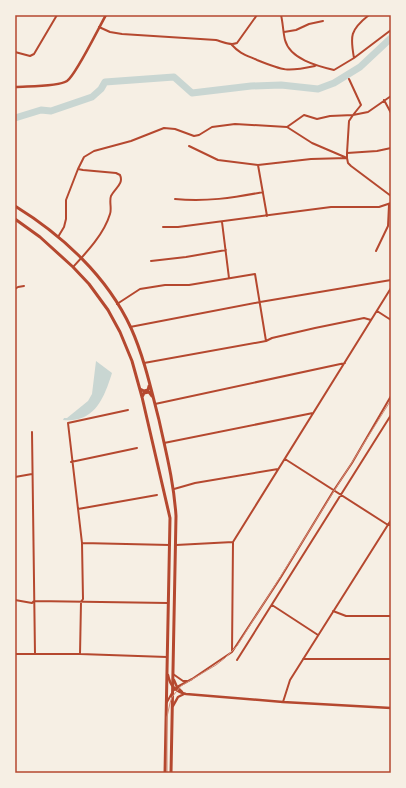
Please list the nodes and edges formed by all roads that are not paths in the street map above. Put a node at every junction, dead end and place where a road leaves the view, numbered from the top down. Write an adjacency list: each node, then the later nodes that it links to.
1 (57, 15): 11 (street)
2 (106, 15): 7 (main road)
3 (257, 15): 10 (street)
4 (281, 15): 9 (street)
5 (369, 15): 12 (street)
6 (323, 21): 9 (street)
7 (99, 27): 10 (street); 15 (main road)
8 (391, 30): 12 (street)
9 (284, 32): 13 (street)
10 (231, 44): 13 (street)
11 (15, 52)
12 (354, 58): 13 (street)
13 (315, 66)
14 (349, 79): 19 (street)
15 (15, 87)
16 (391, 96): 17 (street)
17 (384, 100): 18 (street); 19 (street)
18 (391, 113)
19 (353, 115): 20 (street); 23 (street)
20 (287, 127): 24 (street); 26 (street)
21 (189, 146): 25 (street)
22 (391, 148): 23 (street)
23 (347, 153): 24 (street)
24 (347, 158): 25 (street); 28 (street)
25 (258, 165): 27 (street)
26 (78, 169): 36 (street); 39 (street)
27 (263, 192): 29 (street); 32 (street)
28 (391, 196)
29 (175, 199)
30 (390, 204): 32 (street); 38 (street)
31 (15, 206): 36 (main road)
32 (267, 216): 34 (street)
33 (15, 220): 41 (main road)
34 (222, 222): 35 (street); 37 (street)
35 (164, 227)
36 (58, 237): 39 (main road)
37 (226, 250): 40 (street); 42 (street)
38 (376, 251)
39 (82, 258): 41 (street); 48 (main road)
40 (151, 260)
41 (74, 267): 57 (main road)
42 (229, 278): 47 (street); 48 (street)
43 (391, 280): 47 (street)
44 (24, 286): 46 (street)
45 (391, 288): 49 (street)
46 (15, 289)
47 (260, 302): 52 (street); 53 (street)
48 (117, 304): 52 (main road)
49 (377, 311): 50 (street); 51 (street)
50 (371, 320): 53 (street); 55 (street)
51 (391, 320)
52 (130, 327): 54 (main road)
53 (266, 341): 54 (street)
54 (144, 363): 56 (main road)
55 (345, 363): 61 (street); 63 (street)
56 (150, 385): 57 (main road); 60 (main road)
57 (140, 389): 59 (main road)
58 (391, 396): 74 (street)
59 (142, 397): 60 (main road); 82 (main road)
60 (153, 398): 61 (main road)
61 (155, 404): 66 (main road)
62 (128, 410): 69 (street)
63 (313, 413): 66 (street); 68 (street)
64 (391, 415): 75 (street)
65 (32, 432): 71 (street)
66 (164, 443): 73 (main road)
67 (137, 448): 69 (street)
68 (285, 459): 70 (street); 74 (street)
69 (71, 462): 77 (street)
70 (279, 468): 73 (street); 80 (street)
71 (32, 474): 72 (street); 85 (street)
72 (15, 477)
73 (174, 489): 83 (main road)
74 (334, 490): 75 (street); 92 (street)
75 (340, 494): 79 (street); 88 (street)
76 (157, 495): 77 (street)
77 (78, 510): 81 (street)
78 (391, 520): 79 (street)
79 (389, 525): 89 (street)
80 (233, 542): 83 (street); 92 (street)
81 (82, 543): 82 (street); 86 (street)
82 (170, 545): 87 (main road)
83 (176, 545): 101 (main road)
84 (15, 600): 85 (street)
85 (34, 601): 86 (street); 94 (street)
86 (81, 602): 87 (street); 95 (street)
87 (168, 603): 96 (main road)
88 (272, 605): 91 (street); 99 (street)
89 (333, 611): 90 (street); 91 (street)
90 (391, 616)
91 (318, 634): 97 (street)
92 (232, 652): 102 (street)
93 (15, 654): 94 (street)
94 (35, 654): 95 (street)
95 (80, 654): 96 (street)
96 (167, 657): 100 (main road)
97 (303, 659): 98 (street); 105 (street)
98 (391, 659)
99 (237, 660)
100 (167, 670): 103 (main road); 108 (main road)
101 (173, 674): 102 (street); 103 (main road)
102 (188, 681): 103 (street)
103 (174, 689): 104 (main road); 106 (main road); 108 (street)
104 (186, 694): 105 (main road); 106 (main road)
105 (283, 702): 107 (main road)
106 (172, 708): 110 (main road)
107 (391, 708)
108 (166, 712): 109 (main road)
109 (165, 773)
110 (171, 773)

